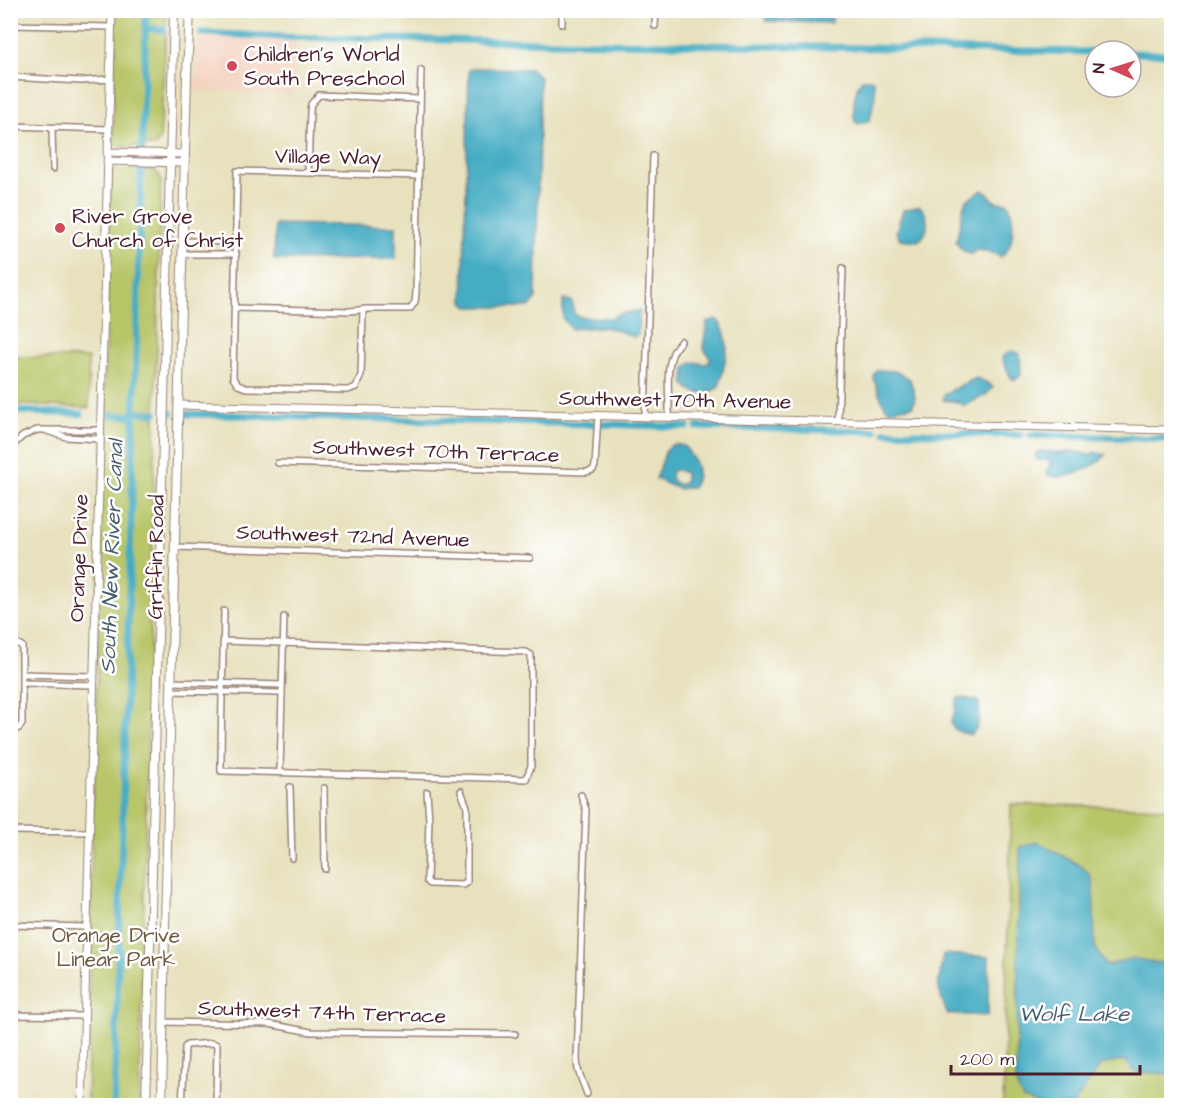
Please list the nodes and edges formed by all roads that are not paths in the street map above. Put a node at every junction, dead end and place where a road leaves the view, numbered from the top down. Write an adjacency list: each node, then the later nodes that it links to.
1 (112, 10): 9 (street, Orange Drive)
2 (174, 10): 19 (main road, Griffin Road)
3 (190, 10): 20 (main road, Griffin Road)
4 (562, 10): 6 (street)
5 (656, 10): 8 (street)
6 (562, 24)
7 (10, 25): 9 (street)
8 (655, 26)
9 (111, 27): 12 (street, Orange Drive)
10 (421, 70): 13 (street)
11 (10, 77): 12 (street)
12 (110, 79): 16 (street, Orange Drive)
13 (420, 99): 23 (street); 24 (street)
14 (10, 126): 15 (street)
15 (52, 128): 16 (street); 22 (street)
16 (108, 129): 17 (street, Orange Drive)
17 (107, 152): 19 (street); 21 (street, Orange Drive)
18 (653, 156): 37 (street)
19 (169, 158): 20 (street); 21 (street); 33 (main road, Griffin Road)
20 (184, 158): 25 (main road, Griffin Road)
21 (107, 161): 42 (street, Orange Drive)
22 (53, 169)
23 (308, 173): 24 (street, Village Way); 26 (street, Village Way)
24 (418, 176): 31 (street)
25 (182, 241): 26 (street); 27 (main road, Griffin Road)
26 (236, 242): 28 (street)
27 (182, 254): 28 (street); 34 (main road, Griffin Road)
28 (236, 254): 30 (street)
29 (843, 268): 39 (street)
30 (235, 308): 31 (street); 31 (street)
31 (363, 310)
32 (681, 341): 38 (street)
33 (163, 378): 34 (main road); 35 (main road, Griffin Road)
34 (178, 405): 36 (street, Southwest 70th Avenue); 41 (main road, Griffin Road)
35 (162, 414): 41 (main road); 76 (main road, Griffin Road)
36 (598, 415): 37 (street, Southwest 70th Avenue); 46 (street, Southwest 70th Terrace)
37 (645, 416): 38 (street, Southwest 70th Avenue)
38 (669, 416): 39 (street, Southwest 70th Avenue)
39 (838, 421): 43 (street, Southwest 70th Avenue)
40 (42, 429): 42 (street); 44 (street); 45 (street)
41 (178, 429): 47 (main road, Griffin Road)
42 (99, 430): 44 (street, Orange Drive)
43 (1172, 430)
44 (99, 439): 55 (street, Orange Drive)
45 (10, 448)
46 (278, 463)
47 (175, 547): 48 (street, Southwest 72nd Avenue); 60 (main road, Griffin Road)
48 (530, 558)
49 (224, 611): 52 (street)
50 (284, 617): 53 (street)
51 (10, 640): 54 (street)
52 (224, 642): 53 (street); 57 (street)
53 (283, 644): 59 (street); 64 (street)
54 (23, 674): 55 (street); 56 (street)
55 (92, 676): 58 (street, Orange Drive)
56 (23, 683): 58 (street); 63 (street)
57 (222, 683): 59 (street); 60 (street); 61 (street)
58 (92, 685): 71 (street, Orange Drive)
59 (282, 685): 62 (street)
60 (171, 686): 61 (street); 79 (main road, Griffin Road)
61 (222, 692): 62 (street); 64 (street)
62 (282, 693): 64 (street)
63 (11, 732)
64 (280, 772)
65 (290, 787): 72 (street)
66 (324, 788): 73 (street)
67 (461, 790): 68 (street)
68 (427, 792)
69 (581, 795): 83 (street)
70 (10, 831): 71 (street)
71 (89, 832): 75 (street, Orange Drive)
72 (292, 858)
73 (325, 869)
74 (10, 925): 75 (street)
75 (86, 927): 78 (street, Orange Drive)
76 (148, 1004): 79 (main road); 80 (main road, Griffin Road)
77 (10, 1015): 78 (street)
78 (83, 1016): 84 (street, Orange Drive)
79 (163, 1022): 81 (street, Southwest 74th Terrace); 82 (main road, Griffin Road)
80 (147, 1030): 82 (main road); 85 (main road, Griffin Road)
81 (515, 1034)
82 (163, 1044): 86 (main road, Griffin Road)
83 (587, 1094)
84 (82, 1106)
85 (146, 1106)
86 (162, 1106)
87 (182, 1106): 88 (street)
88 (216, 1106)

